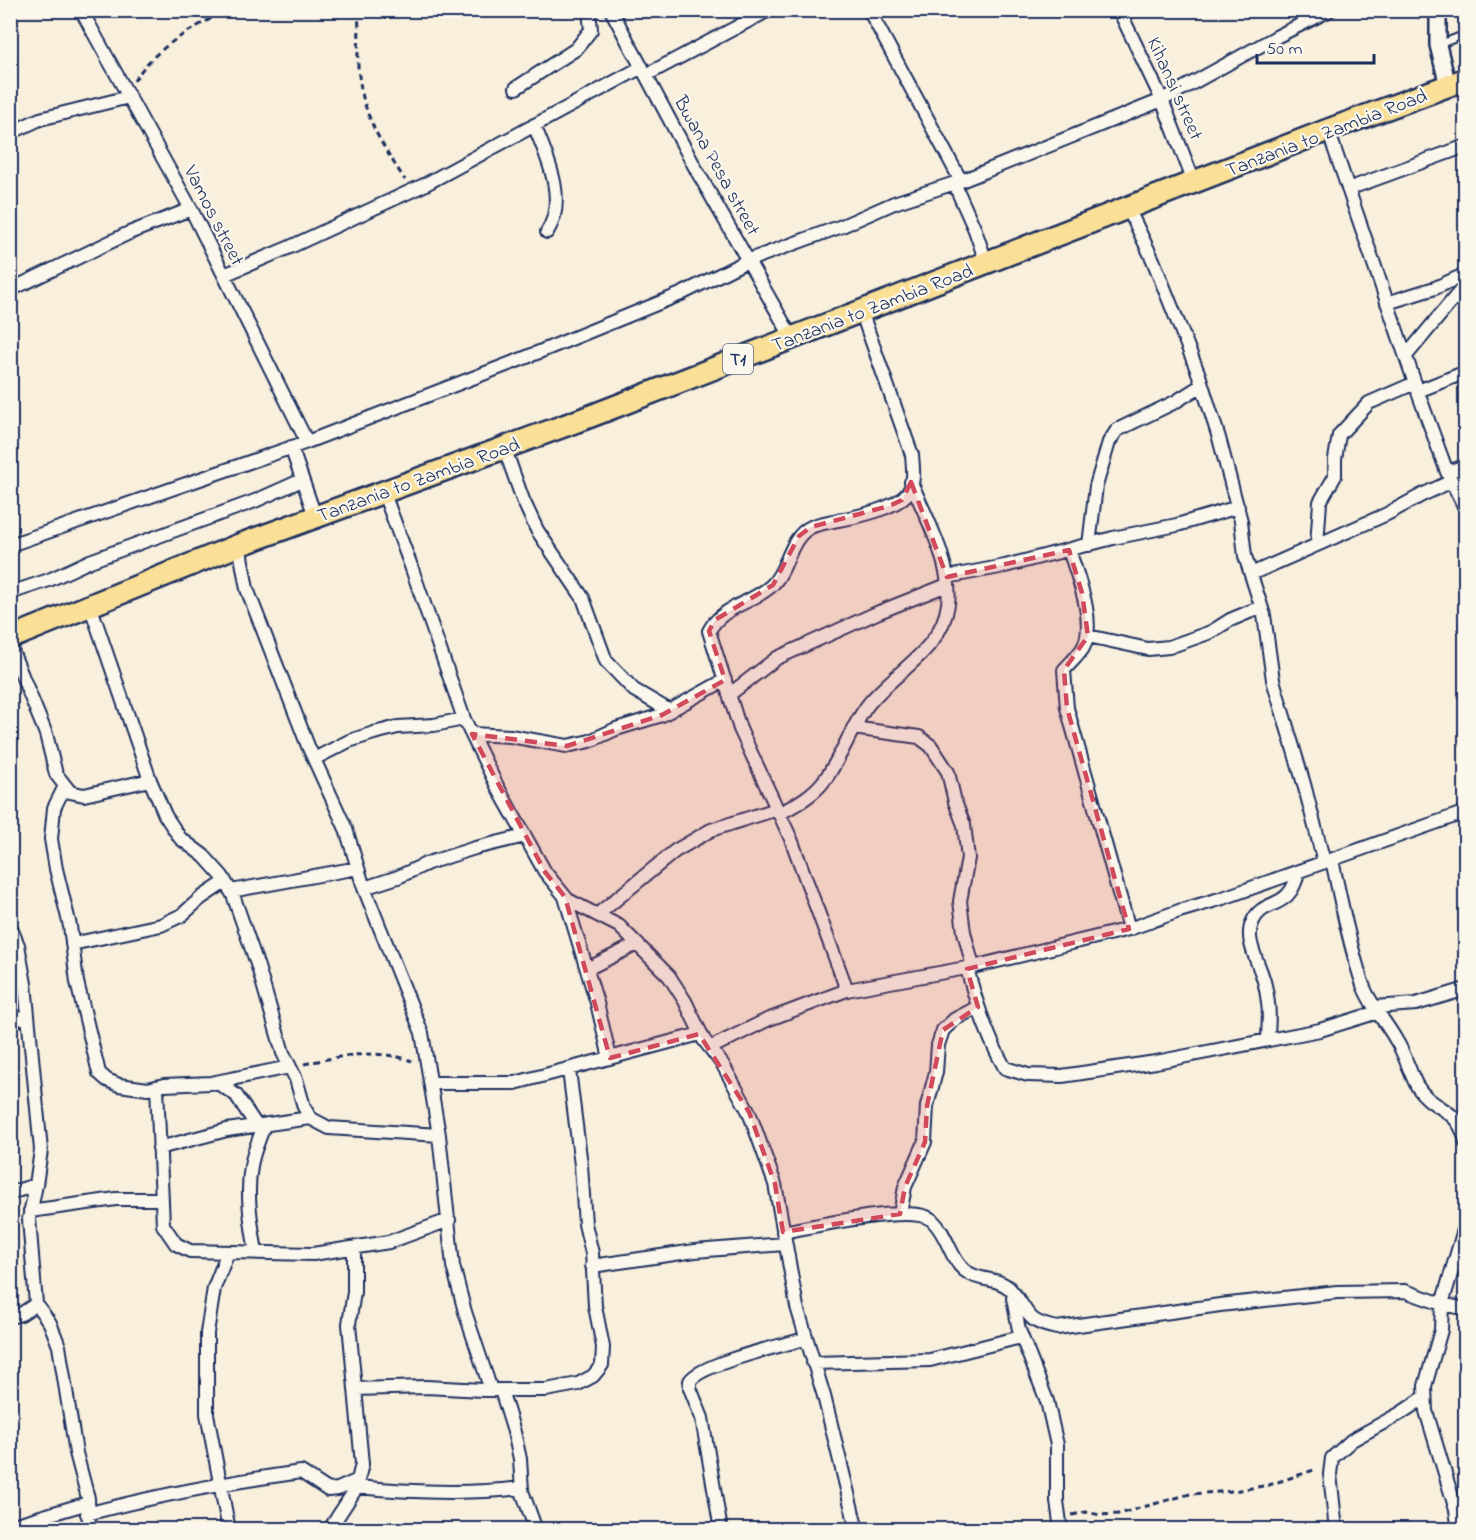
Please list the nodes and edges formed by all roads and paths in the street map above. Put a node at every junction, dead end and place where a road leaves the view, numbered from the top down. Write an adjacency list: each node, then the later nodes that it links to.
1 (81, 10): 16 (street, Vamos street)
2 (227, 10): 16 (path)
3 (357, 10): 25 (path)
4 (589, 10): 15 (street)
5 (611, 10): 13 (street, Bwana Pesa street)
6 (769, 10): 13 (street)
7 (869, 10): 22 (street)
8 (1119, 10): 17 (street, Kihansi street)
9 (1330, 10): 17 (street)
10 (1438, 10): 12 (street)
11 (1466, 34): 12 (lane)
12 (1438, 45): 14 (street)
13 (644, 71): 18 (street); 29 (street, Bwana Pesa street)
14 (1457, 82): 19 (highway, Tanzania to Zambia Road / T1)
15 (516, 88)
16 (127, 95): 20 (street); 27 (street, Vamos street)
17 (1162, 100): 22 (street); 23 (street, Kihansi street)
18 (534, 125): 25 (street); 28 (street)
19 (1328, 130): 23 (highway, Tanzania to Zambia Road / T1); 24 (street)
20 (10, 132)
21 (1466, 146): 24 (street)
22 (957, 182): 29 (street); 30 (street)
23 (1194, 182): 26 (highway, Tanzania to Zambia Road / T1)
24 (1348, 189): 35 (street)
25 (411, 191): 32 (street)
26 (1128, 208): 30 (highway, Tanzania to Zambia Road / T1); 40 (street)
27 (191, 209): 32 (street, Vamos street); 34 (street)
28 (547, 232)
29 (748, 260): 37 (street, Bwana Pesa street); 42 (street)
30 (986, 262): 36 (highway, Tanzania to Zambia Road / T1)
31 (1466, 274): 35 (street)
32 (224, 275): 42 (street, Vamos street)
33 (1466, 284): 38 (street)
34 (10, 290)
35 (1387, 303): 38 (street)
36 (861, 311): 37 (highway, Tanzania to Zambia Road / T1); 48 (street)
37 (792, 338): 44 (highway, Tanzania to Zambia Road / T1)
38 (1406, 356): 41 (street)
39 (1466, 372): 41 (street)
40 (1203, 385): 50 (street); 55 (street)
41 (1416, 387): 46 (street); 56 (street)
42 (307, 442): 43 (street)
43 (291, 447): 47 (street); 53 (street)
44 (504, 447): 49 (highway, Tanzania to Zambia Road / T1); 69 (street)
45 (1466, 466): 46 (street)
46 (1449, 477): 51 (street); 56 (street)
47 (302, 480): 52 (street); 60 (street)
48 (911, 482): 59 (street); 67 (street)
49 (383, 491): 52 (highway, Tanzania to Zambia Road / T1); 70 (street)
50 (1238, 507): 55 (street); 58 (street)
51 (1466, 510)
52 (315, 516): 54 (highway, Tanzania to Zambia Road / T1)
53 (12, 540)
54 (238, 545): 61 (highway, Tanzania to Zambia Road / T1); 73 (street)
55 (1089, 545): 57 (street)
56 (1317, 545): 58 (street)
57 (1069, 550): 59 (street); 63 (street)
58 (1251, 574): 62 (street)
59 (947, 581): 68 (street); 71 (street)
60 (10, 592)
61 (90, 605): 64 (highway, Tanzania to Zambia Road / T1); 74 (street)
62 (1261, 607): 63 (street); 79 (street)
63 (1088, 636): 87 (street)
64 (10, 638)
65 (10, 646): 66 (street)
66 (16, 676): 75 (street)
67 (725, 680): 68 (street); 69 (street)
68 (730, 694): 76 (street)
69 (670, 711): 72 (street)
70 (464, 719): 72 (street); 73 (street)
71 (853, 728): 76 (street); 91 (street)
72 (472, 734): 78 (street)
73 (314, 759): 80 (street)
74 (150, 780): 75 (street); 82 (street)
75 (65, 786): 88 (street)
76 (778, 812): 85 (street); 94 (street)
77 (1466, 812): 79 (street)
78 (525, 836): 83 (street); 84 (street)
79 (1328, 861): 81 (street); 96 (street)
80 (358, 868): 82 (street); 83 (street)
81 (1298, 872): 87 (street); 100 (street)
82 (228, 886): 88 (street); 103 (street)
83 (364, 888): 104 (street)
84 (565, 897): 85 (street); 92 (street)
85 (597, 915): 89 (street)
86 (10, 926): 90 (street)
87 (1129, 929): 91 (street)
88 (72, 944): 108 (street)
89 (637, 944): 92 (street); 99 (street)
90 (14, 946): 97 (street)
91 (970, 968): 94 (street); 95 (street)
92 (587, 969): 102 (street)
93 (1466, 989): 96 (street)
94 (847, 990): 101 (street)
95 (978, 1007): 100 (street); 118 (street)
96 (1377, 1010): 100 (street); 112 (street)
97 (27, 1016): 98 (street); 114 (street)
98 (10, 1021)
99 (700, 1034): 101 (street); 102 (street)
100 (1268, 1040)
101 (710, 1048): 121 (street)
102 (610, 1058): 105 (street)
103 (290, 1067): 104 (path); 106 (street); 109 (street)
104 (428, 1067): 107 (street)
105 (569, 1070): 107 (street); 126 (street)
106 (216, 1082): 108 (street); 110 (street)
107 (431, 1083): 111 (street)
108 (157, 1087): 113 (street)
109 (310, 1118): 110 (street); 111 (street)
110 (260, 1125): 113 (street); 125 (street)
111 (439, 1135): 119 (street)
112 (1466, 1143)
113 (159, 1148): 116 (street)
114 (36, 1185): 115 (street); 117 (street)
115 (10, 1193)
116 (161, 1199): 117 (street); 124 (street)
117 (30, 1211): 128 (street)
118 (900, 1214): 121 (street); 127 (street)
119 (449, 1220): 122 (street); 136 (street)
120 (1466, 1223): 123 (street)
121 (784, 1238): 126 (street); 133 (street)
122 (354, 1248): 125 (street); 135 (street)
123 (1461, 1251): 129 (street)
124 (228, 1252): 125 (street); 139 (street)
125 (256, 1252)
126 (592, 1266): 136 (street)
127 (1013, 1294): 129 (street); 132 (street)
128 (36, 1304): 131 (street); 142 (street)
129 (1442, 1304): 130 (street); 137 (street)
130 (1466, 1309)
131 (10, 1317)
132 (1021, 1337): 134 (street); 143 (street)
133 (805, 1339): 134 (street); 149 (street)
134 (813, 1363): 150 (street)
135 (355, 1389): 136 (street); 140 (street)
136 (496, 1390): 141 (street)
137 (1425, 1397): 138 (street); 152 (street)
138 (1330, 1463): 143 (path); 151 (street)
139 (221, 1485): 140 (street); 142 (street); 146 (street)
140 (352, 1486): 141 (street); 147 (street)
141 (522, 1488): 148 (street)
142 (88, 1508): 144 (street); 145 (street)
143 (1060, 1524)
144 (10, 1526)
145 (89, 1530)
146 (229, 1530)
147 (329, 1530)
148 (536, 1530)
149 (721, 1530)
150 (857, 1530)
151 (1336, 1530)
152 (1459, 1530)

